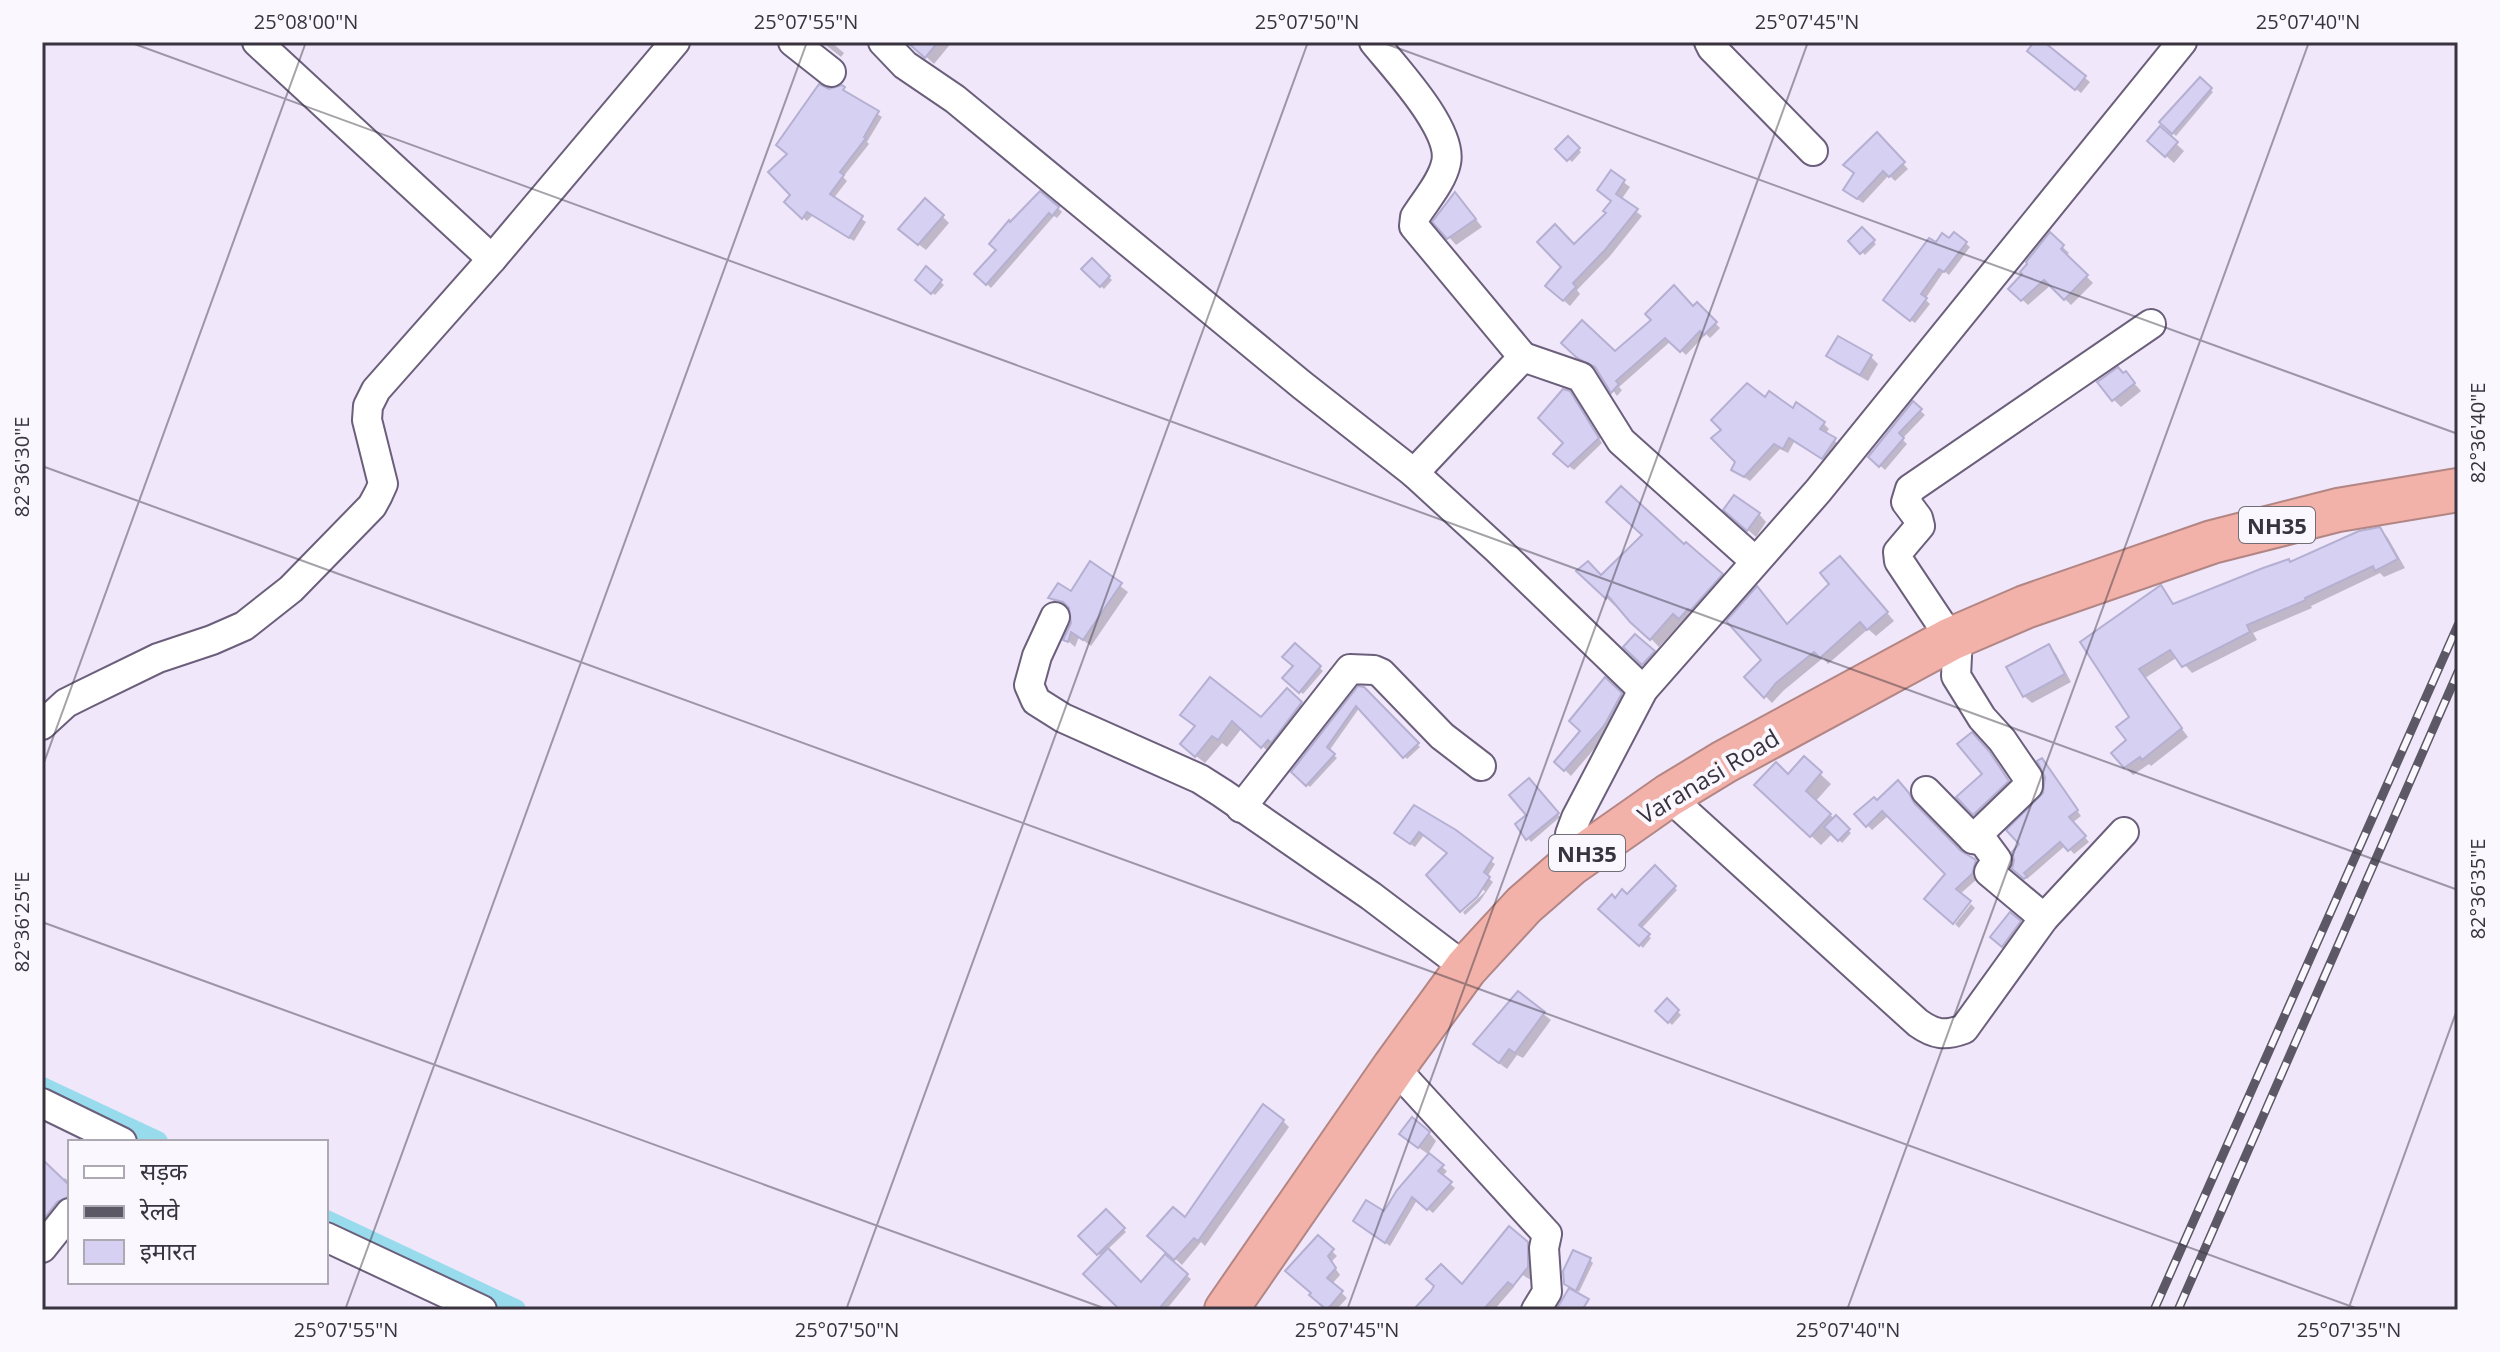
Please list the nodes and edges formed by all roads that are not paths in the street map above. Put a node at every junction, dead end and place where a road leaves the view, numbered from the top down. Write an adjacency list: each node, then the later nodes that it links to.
1 (257, 42): 10 (street)
2 (675, 42): 10 (street)
3 (793, 42): 8 (street)
4 (883, 42): 13 (street)
5 (1374, 42): 12 (street)
6 (1709, 42): 9 (street)
7 (2182, 42): 15 (street)
8 (831, 72)
9 (1813, 151)
10 (492, 259): 19 (street)
11 (2151, 324): 17 (street)
12 (1523, 357): 13 (street); 15 (street)
13 (1414, 473): 18 (street)
14 (2458, 490): 17 (highway, Varanasi Road / NH35)
15 (1755, 561): 18 (street)
16 (1055, 617): 23 (street)
17 (1954, 638): 22 (highway, Varanasi Road / NH35); 25 (street)
18 (1643, 690): 26 (street)
19 (42, 725)
20 (1481, 766): 23 (street)
21 (1926, 791): 25 (street)
22 (1668, 796): 26 (highway, Varanasi Road / NH35); 27 (street)
23 (1241, 808): 28 (street)
24 (2124, 832): 27 (street)
25 (1973, 839): 27 (street)
26 (1571, 864): 28 (highway, Varanasi Road / NH35)
27 (2044, 918)
28 (1466, 968): 29 (highway, Varanasi Road / NH35)
29 (1394, 1067): 36 (highway, Varanasi Road / NH35); 37 (street)
30 (42, 1103): 31 (street)
31 (118, 1140)
32 (68, 1216): 34 (street)
33 (328, 1238): 35 (street)
34 (42, 1248)
35 (482, 1310)
36 (1226, 1310)
37 (1536, 1310)

